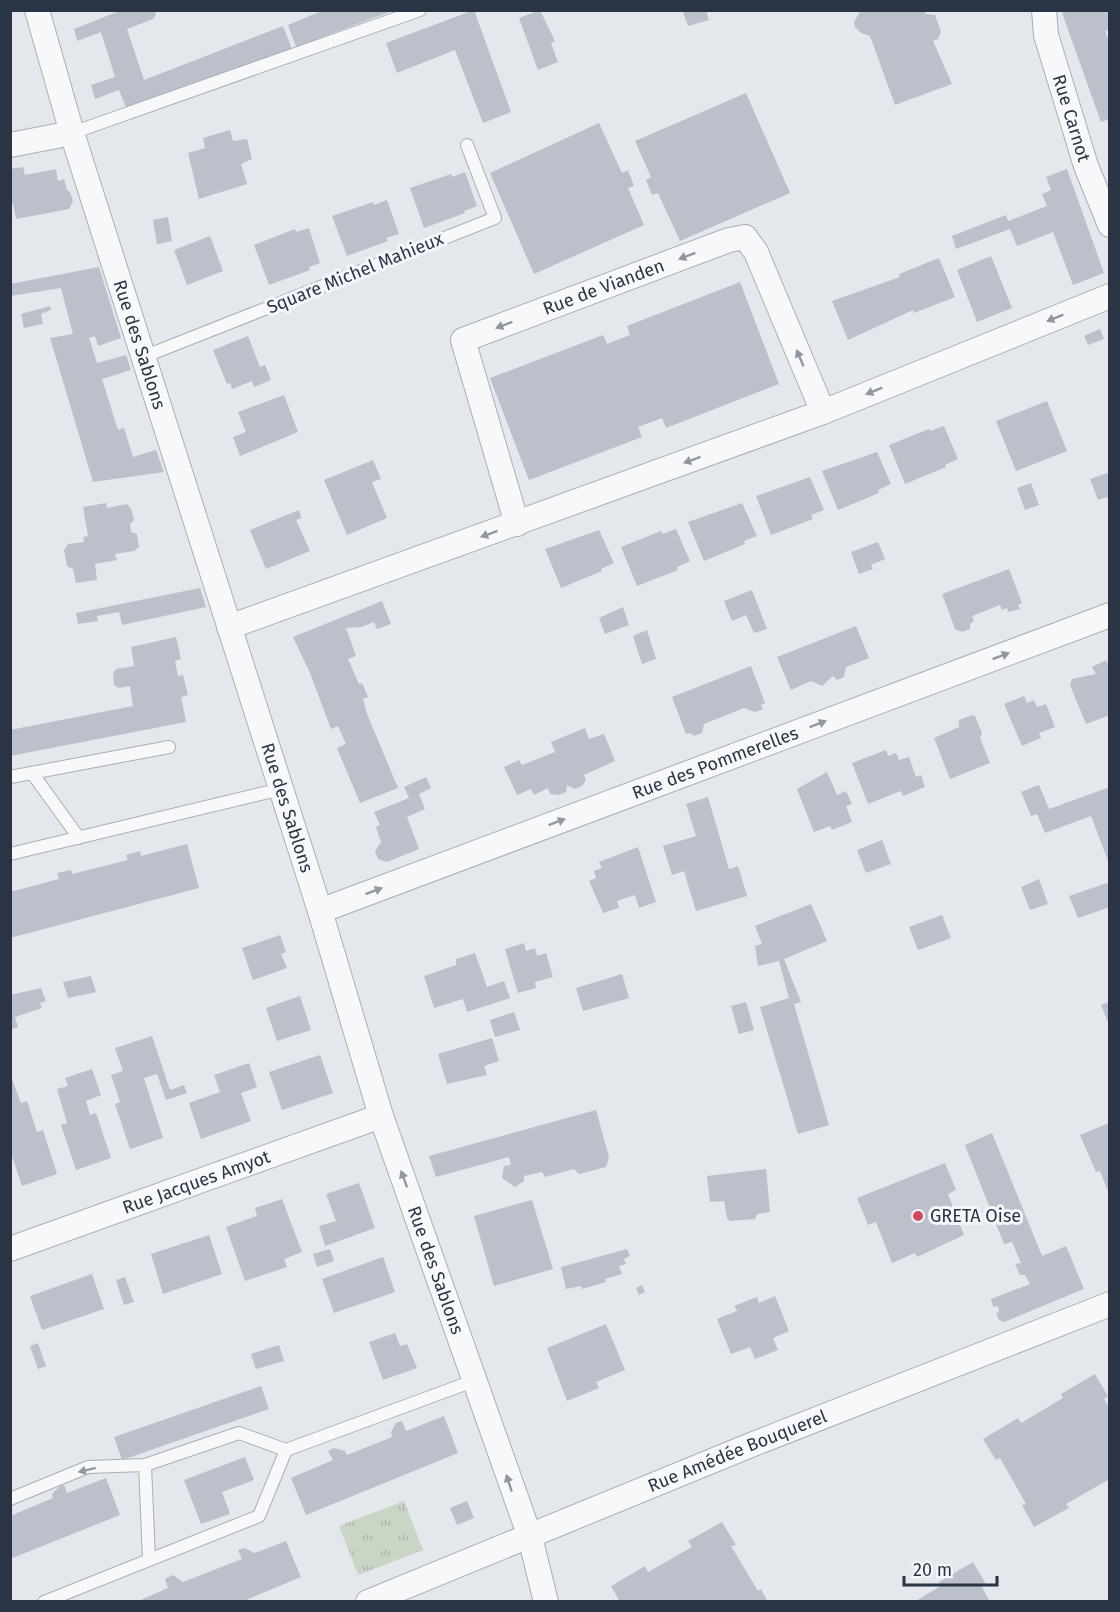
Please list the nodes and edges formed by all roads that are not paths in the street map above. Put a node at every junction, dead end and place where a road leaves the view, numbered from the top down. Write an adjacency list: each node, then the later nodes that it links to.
1 (37, 10): 4 (street, Rue des Sablons)
2 (420, 10): 4 (lane)
3 (1044, 10): 7 (street, Rue Carnot)
4 (72, 133): 5 (street); 9 (street, Rue des Sablons)
5 (10, 145)
6 (467, 145): 9 (lane, Square Michel Mahieux)
7 (1110, 225)
8 (1110, 296): 10 (street, one-way to 10)
9 (143, 357): 13 (street, Rue des Sablons)
10 (823, 412): 11 (street, one-way to 11); 11 (street, Rue de Vianden, one-way to 11)
11 (517, 524): 13 (street, one-way to 13)
12 (1110, 615): 20 (street, Rue des Pommerelles, one-way to 12)
13 (229, 627): 17 (street, Rue des Sablons)
14 (170, 747): 15 (lane)
15 (32, 774): 16 (lane); 18 (lane)
16 (10, 777)
17 (281, 789): 18 (lane); 20 (street, Rue des Sablons)
18 (80, 838): 19 (lane)
19 (10, 854)
20 (320, 911): 21 (street, Rue des Sablons)
21 (381, 1116): 22 (street, Rue Jacques Amyot); 24 (street, Rue des Sablons, one-way to 21)
22 (10, 1249)
23 (1110, 1304): 28 (street, Rue Amédée Bouquerel)
24 (476, 1380): 25 (lane); 28 (street, Rue des Sablons, one-way to 24)
25 (286, 1450): 26 (lane); 29 (lane)
26 (145, 1465): 27 (lane, one-way to 27); 29 (lane)
27 (10, 1499)
28 (530, 1538): 31 (street, Rue Amédée Bouquerel); 32 (street, Rue des Sablons)
29 (149, 1559): 30 (lane)
30 (44, 1602)
31 (368, 1602)
32 (546, 1602)

